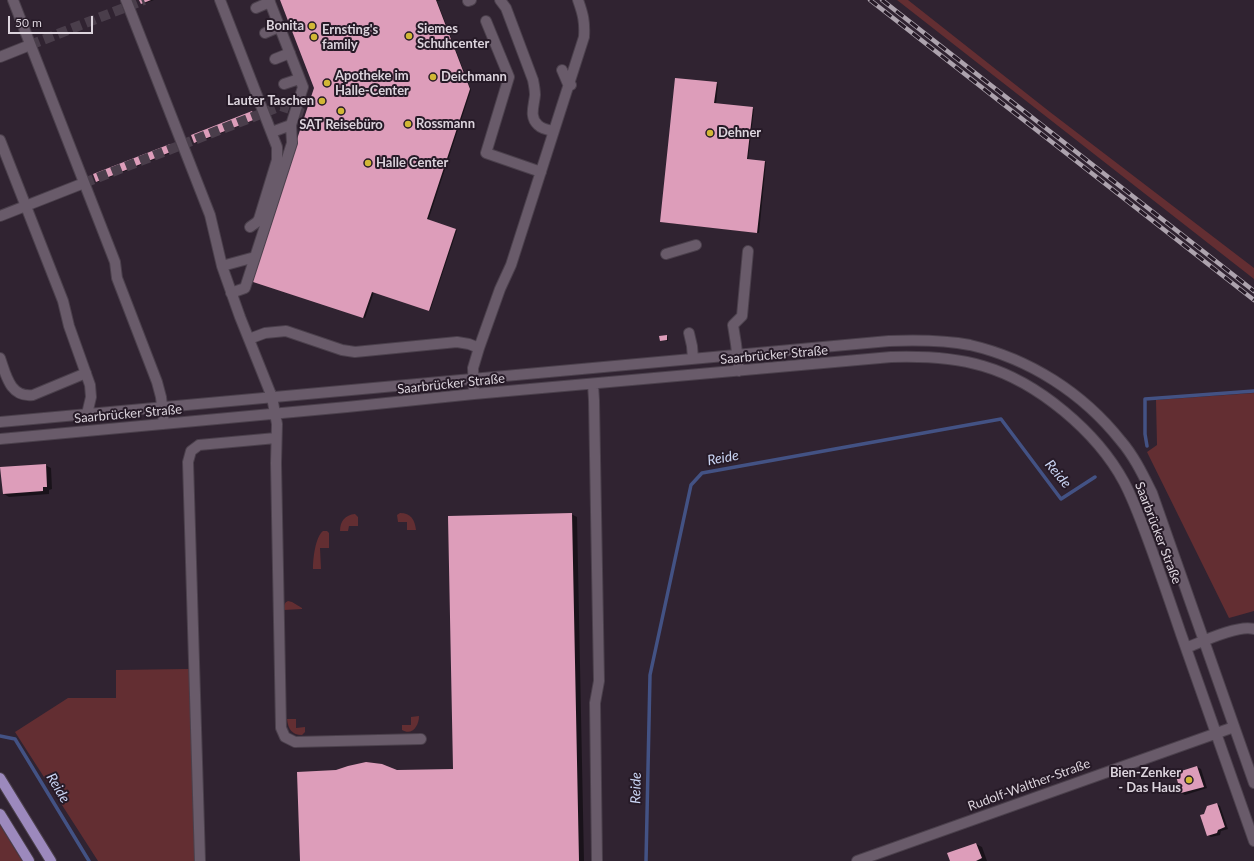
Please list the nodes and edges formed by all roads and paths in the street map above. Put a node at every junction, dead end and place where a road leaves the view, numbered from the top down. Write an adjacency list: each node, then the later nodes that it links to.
1 (13, 0): 11 (street)
2 (126, 0): 34 (street)
3 (220, 0): 21 (street)
4 (500, 0): 20 (street)
5 (578, 0): 18 (street)
6 (269, 1): 7 (street); 9 (street)
7 (256, 8)
8 (486, 21): 24 (street)
9 (280, 27): 10 (street); 12 (street)
10 (265, 33)
11 (30, 45): 13 (street); 25 (street)
12 (290, 53): 14 (street); 16 (street)
13 (0, 57)
14 (275, 59)
15 (562, 70): 18 (street)
16 (299, 78): 17 (street); 19 (street)
17 (284, 84)
18 (571, 85): 20 (street)
19 (291, 125): 21 (street); 23 (street)
20 (553, 131): 24 (street)
21 (272, 132): 23 (street)
22 (0, 140): 27 (street)
23 (281, 162): 26 (street)
24 (540, 172): 40 (street)
25 (84, 183): 27 (street); 50 (street)
26 (271, 194): 29 (street); 33 (street)
27 (26, 206): 28 (street); 45 (street)
28 (0, 216)
29 (250, 227)
30 (696, 245): 32 (street)
31 (748, 251): 37 (street)
32 (666, 254)
33 (255, 257): 34 (street); 35 (street)
34 (222, 266): 35 (street)
35 (231, 293): 39 (street)
36 (722, 324): 37 (street)
37 (733, 325): 41 (street)
38 (689, 333): 43 (street)
39 (249, 339): 40 (street); 49 (street)
40 (479, 348): 46 (street)
41 (738, 355): 43 (street, Saarbrücker Straße); 44 (street); 58 (street, Saarbrücker Straße)
42 (0, 358): 45 (street)
43 (693, 359): 46 (street, Saarbrücker Straße)
44 (739, 371): 47 (street, Saarbrücker Straße); 59 (street, Saarbrücker Straße)
45 (87, 375): 52 (street)
46 (473, 378): 48 (street); 49 (street, Saarbrücker Straße)
47 (593, 384): 48 (street, Saarbrücker Straße); 70 (street)
48 (474, 394): 51 (street, Saarbrücker Straße)
49 (272, 397): 50 (street, Saarbrücker Straße); 51 (street)
50 (162, 407): 52 (street, Saarbrücker Straße); 54 (street)
51 (275, 413): 54 (street, Saarbrücker Straße); 55 (street)
52 (87, 414): 53 (street, Saarbrücker Straße)
53 (0, 422)
54 (164, 424): 56 (street, Saarbrücker Straße)
55 (276, 438): 62 (street); 69 (street)
56 (0, 439)
57 (1254, 629): 58 (street)
58 (1204, 641): 59 (street); 60 (street, Saarbrücker Straße)
59 (1186, 648): 61 (street, Saarbrücker Straße)
60 (1234, 727): 61 (street, Rudolf-Walther-Straße); 64 (street, Saarbrücker Straße)
61 (1216, 734): 66 (street, Saarbrücker Straße); 71 (street, Rudolf-Walther-Straße)
62 (421, 739)
63 (0, 778): 68 (main road)
64 (1254, 783)
65 (0, 814): 67 (main road)
66 (1254, 841)
67 (29, 861)
68 (51, 861)
69 (200, 861)
70 (597, 861)
71 (857, 861)

